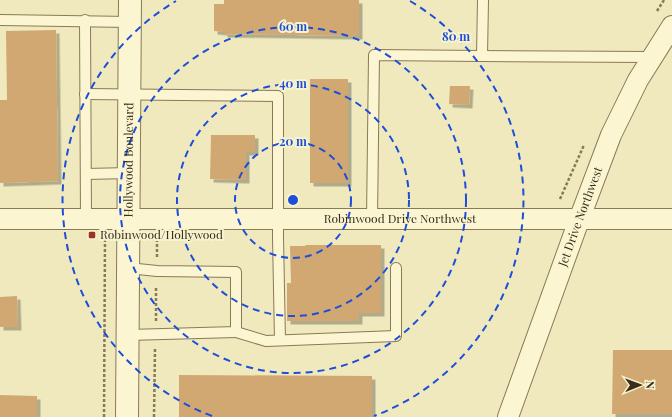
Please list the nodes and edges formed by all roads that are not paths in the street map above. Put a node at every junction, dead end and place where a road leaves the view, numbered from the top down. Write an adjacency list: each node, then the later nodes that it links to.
1 (130, 0): 5 (street, Hollywood Boulevard)
2 (483, 0): 7 (lane)
3 (0, 20): 4 (lane)
4 (85, 20): 5 (lane); 9 (lane)
5 (130, 22): 10 (street, Hollywood Boulevard)
6 (672, 26): 8 (street, Jet Drive Northwest)
7 (482, 56): 8 (lane); 18 (lane)
8 (653, 57): 19 (street, Jet Drive Northwest)
9 (85, 94): 10 (lane); 12 (lane)
10 (130, 95): 11 (street, Hollywood Boulevard); 16 (lane)
11 (129, 173): 12 (lane); 15 (street, Hollywood Boulevard)
12 (86, 174): 14 (lane)
13 (0, 219): 14 (street, Robinwood Drive Northwest)
14 (86, 219): 15 (street, Robinwood Drive Northwest)
15 (129, 219): 16 (street, Robinwood Drive Northwest); 20 (street, Hollywood Boulevard)
16 (278, 219): 18 (street, Robinwood Drive Northwest); 24 (lane)
17 (672, 219): 19 (street, Robinwood Drive Northwest)
18 (372, 220): 19 (street, Robinwood Drive Northwest)
19 (579, 220): 26 (street, Jet Drive Northwest)
20 (128, 268): 22 (lane); 23 (street, Hollywood Boulevard)
21 (396, 268): 24 (lane)
22 (236, 332): 23 (lane); 24 (lane)
23 (128, 335): 25 (street, Hollywood Boulevard)
24 (280, 340)
25 (128, 417)
26 (508, 417)

